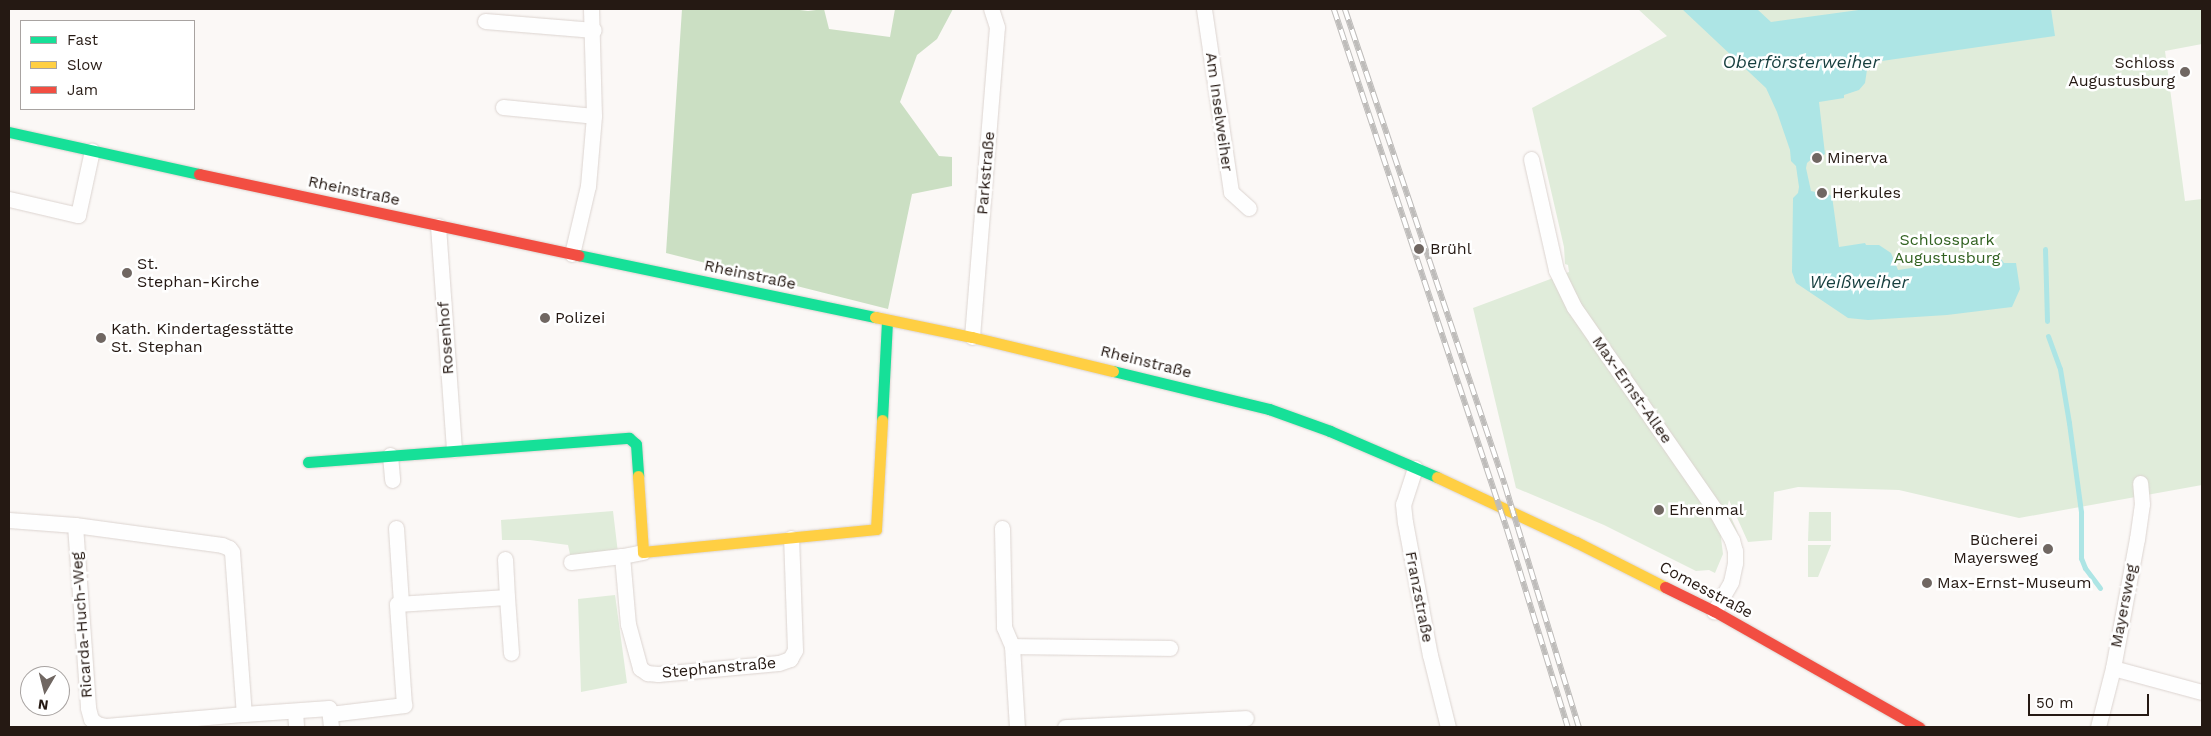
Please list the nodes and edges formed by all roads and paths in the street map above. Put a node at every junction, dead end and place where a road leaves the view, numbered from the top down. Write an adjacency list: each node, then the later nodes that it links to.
1 (592, 9): 5 (street)
2 (991, 9): 16 (street, Parkstraße)
3 (1204, 9): 12 (street, Am Inselweiher)
4 (485, 21): 5 (street)
5 (594, 30): 7 (street)
6 (503, 107): 7 (street)
7 (594, 116): 14 (street)
8 (9, 132): 9 (main road, Rheinstraße)
9 (92, 150): 11 (street); 13 (main road, Rheinstraße)
10 (1531, 159): 35 (street, Max-Ernst-Allee)
11 (9, 199)
12 (1249, 208)
13 (438, 226): 14 (main road, Rheinstraße); 17 (street, Rosenhof)
14 (572, 254): 15 (main road, Rheinstraße)
15 (888, 320): 16 (main road, Rheinstraße); 28 (main road)
16 (972, 337): 20 (main road, Rheinstraße)
17 (454, 450): 18 (main road); 29 (main road)
18 (390, 455): 19 (main road); 21 (street)
19 (308, 462)
20 (1416, 468): 23 (main road, Rheinstraße); 50 (street, Franzstraße)
21 (392, 480)
22 (2140, 483): 39 (street, Mayersweg)
23 (1471, 494): 35 (main road, Comesstraße)
24 (9, 520): 25 (street, Ricarda-Huch-Weg)
25 (76, 525): 42 (street, Ricarda-Huch-Weg); 42 (street, Ricarda-Huch-Weg)
26 (396, 528): 34 (street)
27 (1002, 528): 36 (street)
28 (791, 538): 29 (main road); 30 (street, Stephanstraße)
29 (643, 552): 30 (street)
30 (622, 556): 32 (street)
31 (505, 558): 33 (street)
32 (571, 562)
33 (507, 597): 34 (street); 38 (street)
34 (402, 604): 44 (street)
35 (1714, 611): 51 (main road, Comesstraße)
36 (1012, 646): 37 (street); 48 (street)
37 (1170, 648)
38 (510, 653)
39 (2113, 668): 40 (street); 52 (street, Mayersweg)
40 (2202, 692)
41 (295, 711): 42 (street, Ricarda-Huch-Weg); 44 (street, Ricarda-Huch-Weg); 47 (street)
42 (244, 714)
43 (1246, 718): 46 (street)
44 (330, 720)
45 (1137, 725): 46 (street); 49 (street)
46 (1168, 725)
47 (296, 727)
48 (1016, 727)
49 (1065, 727)
50 (1448, 727)
51 (1918, 727)
52 (2098, 727)

